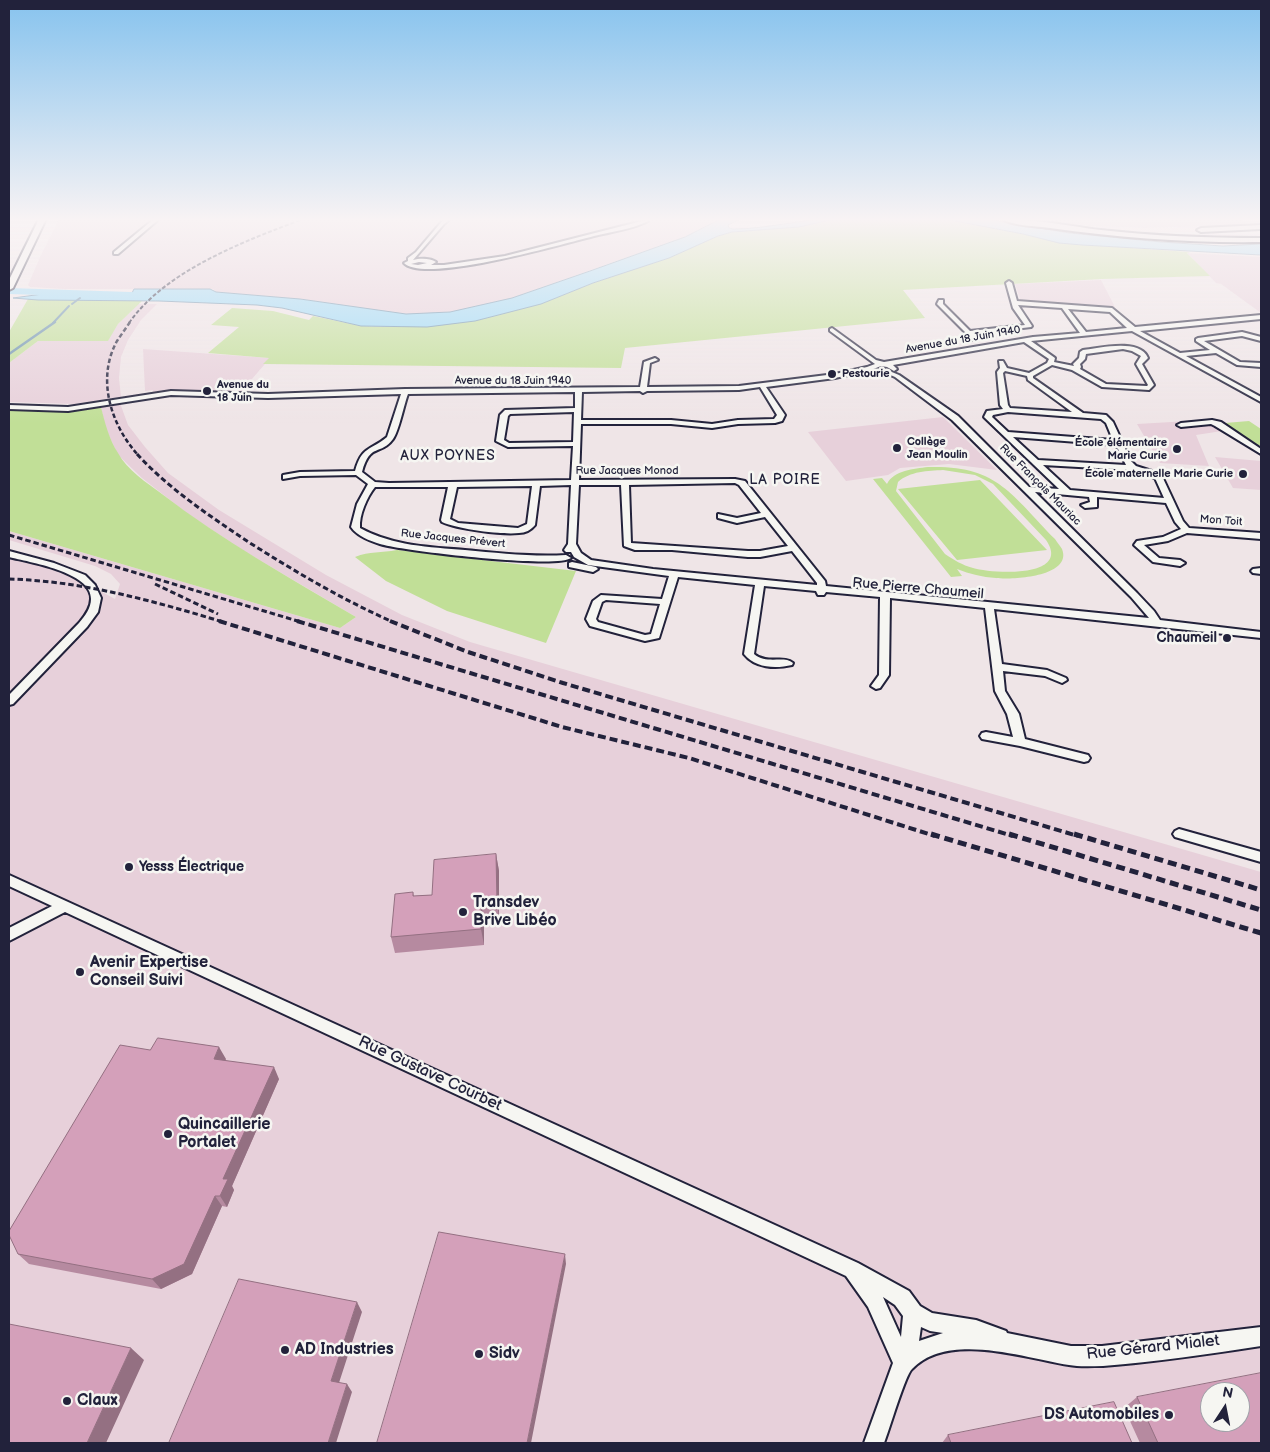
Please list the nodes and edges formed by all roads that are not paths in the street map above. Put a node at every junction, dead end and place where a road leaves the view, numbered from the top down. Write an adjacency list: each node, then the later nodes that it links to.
1 (1010, 287): 3 (street)
2 (941, 300): 9 (street)
3 (1016, 303): 4 (street); 9 (street)
4 (1063, 306): 8 (street); 10 (street)
5 (1261, 317): 8 (street, Avenue du 18 Juin 1940)
6 (1244, 326): 11 (street)
7 (832, 330): 21 (street, Rue François Mauriac)
8 (1134, 330): 10 (street, Avenue du 18 Juin 1940); 13 (street, Avenue du 18 Juin 1940); 16 (street)
9 (968, 333): 14 (street)
10 (1084, 334): 13 (street, Avenue du 18 Juin 1940)
11 (1249, 334): 12 (street); 15 (street)
12 (1261, 339)
13 (1027, 342): 14 (street, Avenue du 18 Juin 1940); 18 (street)
14 (984, 348): 21 (street, Avenue du 18 Juin 1940)
15 (1216, 351): 16 (street); 19 (street)
16 (1179, 355): 27 (street)
17 (655, 360): 24 (street)
18 (1052, 361): 20 (street); 22 (street)
19 (1261, 365)
20 (1075, 366): 20 (street)
21 (885, 368): 23 (street, Avenue du 18 Juin 1940); 24 (street, Avenue du 18 Juin 1940); 47 (street, Rue François Mauriac)
22 (1030, 375): 30 (street); 31 (street)
23 (763, 387): 24 (street, Avenue du 18 Juin 1940); 32 (street)
24 (643, 390): 26 (street, Avenue du 18 Juin 1940)
25 (405, 392): 26 (street, Avenue du 18 Juin 1940); 26 (street, Avenue du 18 Juin 1940); 28 (street, Avenue du 18 Juin 1940); 40 (street)
26 (579, 392): 29 (street)
27 (1261, 400)
28 (9, 406)
29 (578, 410): 32 (street); 36 (street)
30 (1008, 410): 31 (street); 34 (street)
31 (1081, 415): 35 (street)
32 (578, 422): 36 (street)
33 (1181, 425): 37 (street)
34 (1006, 434): 35 (street); 38 (street)
35 (1119, 443): 39 (street)
36 (576, 444): 42 (street)
37 (1261, 452)
38 (1037, 462): 39 (street); 48 (street)
39 (1134, 468): 50 (street, Mon Toit)
40 (358, 473): 41 (street); 45 (street)
41 (286, 477)
42 (575, 482): 43 (street, Rue Jacques Monod); 44 (street, Rue Jacques Monod); 58 (street)
43 (626, 482): 52 (street, Rue Jacques Monod); 56 (street)
44 (536, 483): 46 (street, Rue Jacques Monod); 46 (street)
45 (373, 484): 46 (street, Rue Jacques Monod); 58 (street, Rue Jacques Prévert)
46 (453, 485)
47 (1026, 489): 48 (street); 66 (street, Rue François Mauriac)
48 (1066, 491): 49 (street)
49 (1093, 494): 50 (street); 51 (street)
50 (1169, 501): 54 (street, Mon Toit)
51 (1085, 505)
52 (766, 514): 53 (street); 56 (street, Rue Jacques Monod)
53 (721, 516)
54 (1186, 530): 55 (street, Mon Toit); 59 (street, Mon Toit)
55 (1258, 536)
56 (794, 548): 62 (street, Rue Jacques Monod)
57 (9, 554): 72 (street)
58 (572, 560): 60 (street, Rue Pierre Chaumeil)
59 (1180, 563)
60 (674, 576): 61 (street, Rue Pierre Chaumeil); 64 (street)
61 (759, 584): 62 (street, Rue Pierre Chaumeil); 68 (street)
62 (821, 592): 63 (street, Rue Pierre Chaumeil)
63 (885, 597): 65 (street, Rue Pierre Chaumeil); 66 (street, Rue Pierre Chaumeil); 71 (street)
64 (666, 602): 64 (street)
65 (989, 609): 66 (street, Rue Pierre Chaumeil); 69 (street)
66 (1158, 625): 67 (street, Rue Pierre Chaumeil)
67 (1261, 637)
68 (788, 663)
69 (996, 667): 70 (street); 74 (street)
70 (1062, 680)
71 (876, 686)
72 (9, 701)
73 (986, 736): 74 (street)
74 (1020, 742): 75 (street)
75 (1084, 758)
76 (1179, 834): 77 (street)
77 (1261, 857)
78 (9, 880): 79 (street, Rue Gustave Courbet)
79 (64, 905): 80 (street); 81 (street, Rue Gustave Courbet)
80 (9, 935)
81 (881, 1294): 82 (street, Rue Gustave Courbet); 85 (street, Rue Gustave Courbet)
82 (913, 1313): 84 (street, Rue Gérard Mialet); 85 (street)
83 (1261, 1337): 84 (street, Rue Gérard Mialet)
84 (1015, 1344): 85 (street, Rue Gérard Mialet)
85 (903, 1363): 86 (street)
86 (874, 1443)

